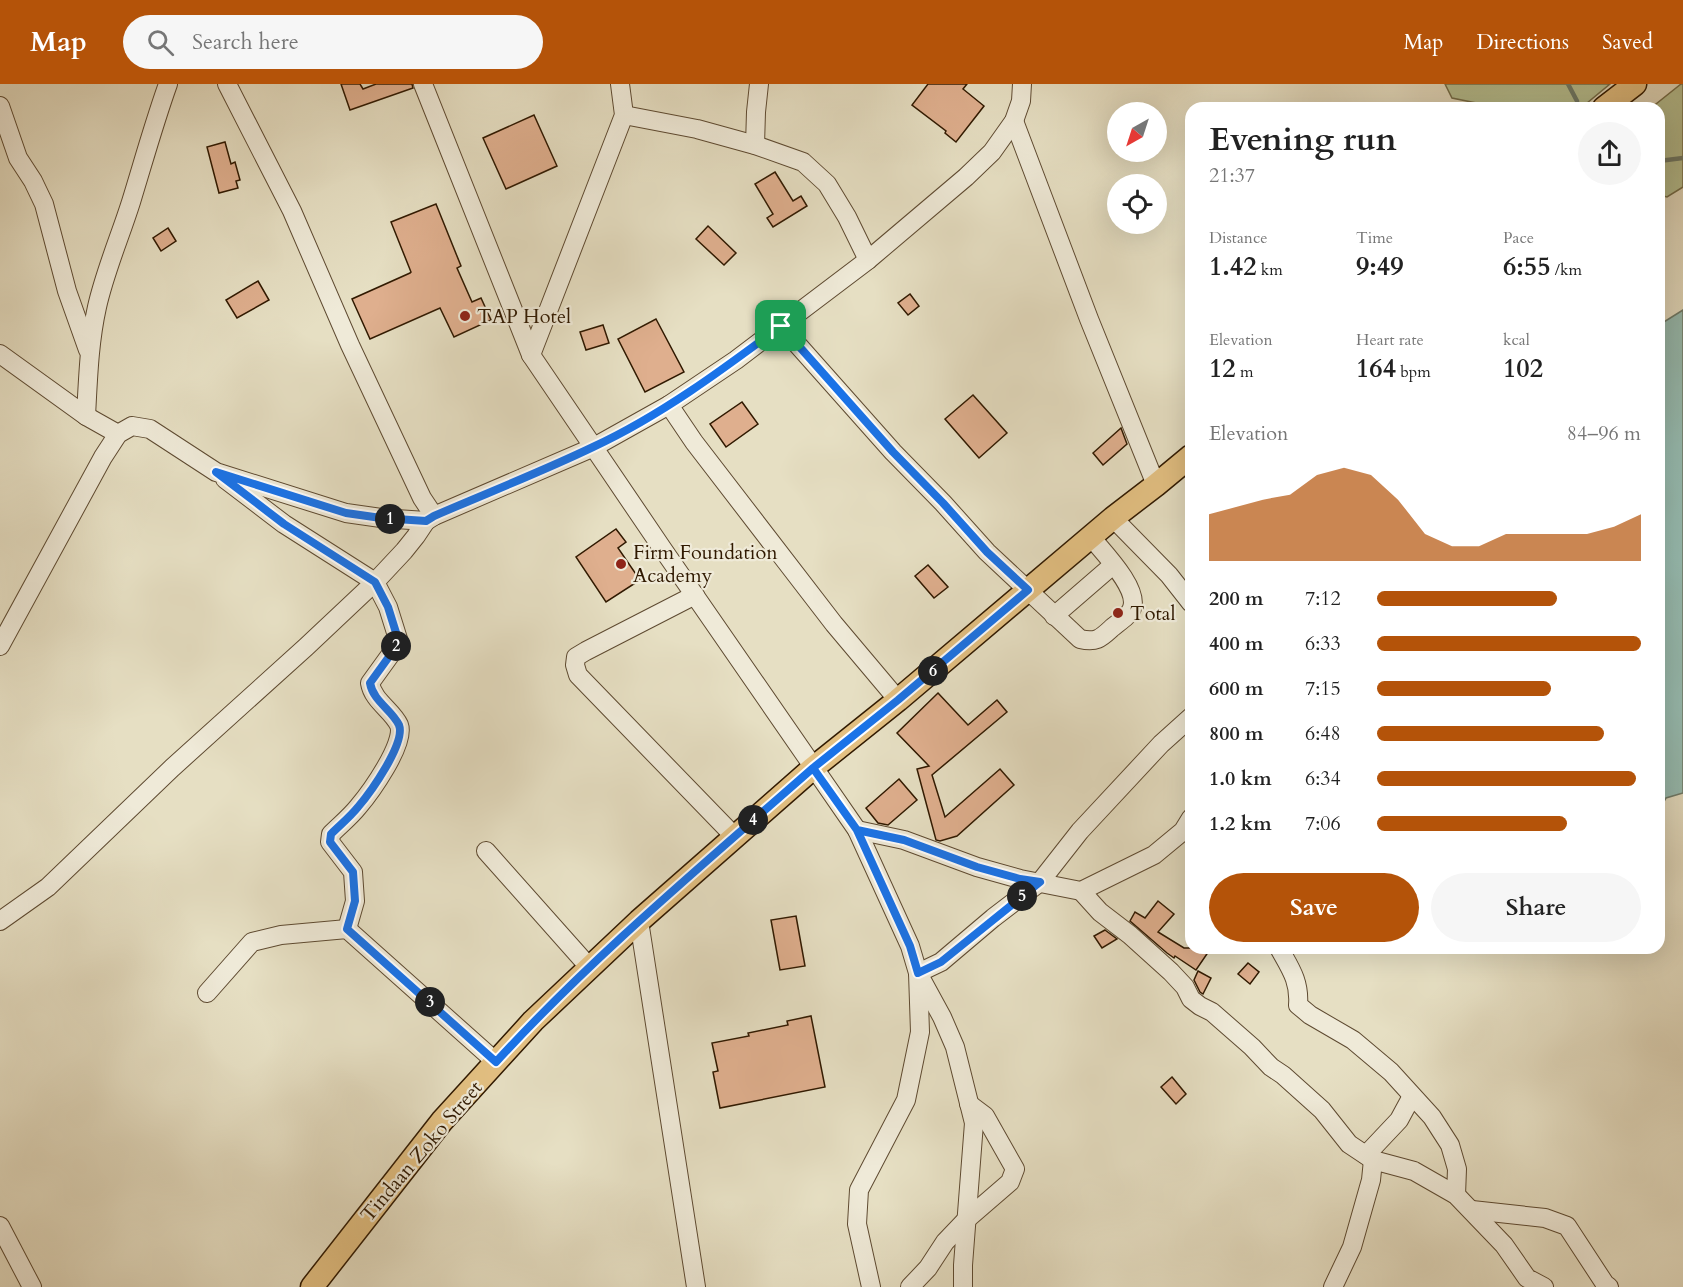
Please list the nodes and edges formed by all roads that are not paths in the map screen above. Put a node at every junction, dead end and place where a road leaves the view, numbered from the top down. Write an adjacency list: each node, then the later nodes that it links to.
1 (168, 84): 16 (street)
2 (227, 84): 25 (street)
3 (423, 84): 17 (street)
4 (620, 84): 10 (street)
5 (759, 84): 12 (street)
6 (1022, 84): 11 (street)
7 (1635, 84): 8 (main road)
8 (1612, 102)
9 (0, 106): 16 (street)
10 (624, 115): 12 (street); 17 (street)
11 (1014, 121): 13 (street); 24 (street)
12 (755, 144): 13 (street)
13 (868, 260): 14 (street)
14 (781, 326): 18 (street); 30 (street)
15 (0, 354): 19 (street)
16 (89, 355): 19 (street)
17 (531, 355): 21 (street)
18 (669, 405): 21 (street); 35 (street)
19 (86, 416): 20 (street)
20 (118, 434): 23 (street); 34 (street)
21 (594, 447): 25 (street); 31 (street)
22 (1185, 461): 24 (main road, Tindaan Zoko Street)
23 (216, 472): 25 (street); 29 (street)
24 (1156, 485): 26 (main road, Tindaan Zoko Street)
25 (430, 518): 29 (street)
26 (1113, 518): 27 (main road, Tindaan Zoko Street); 32 (street)
27 (1091, 537): 28 (street); 30 (main road, Tindaan Zoko Street)
28 (1113, 565): 33 (street); 33 (street)
29 (375, 582): 44 (street); 46 (street)
30 (1028, 590): 33 (street); 35 (main road, Tindaan Zoko Street)
31 (695, 595): 37 (street); 40 (street)
32 (1185, 595)
33 (1054, 616)
34 (3, 635)
35 (898, 700): 37 (main road, Tindaan Zoko Street)
36 (1185, 722): 42 (street)
37 (813, 768): 39 (street); 40 (main road, Tindaan Zoko Street)
38 (1185, 828): 43 (street)
39 (857, 830): 42 (street); 49 (street)
40 (735, 837): 45 (main road, Tindaan Zoko Street)
41 (486, 851): 48 (street)
42 (1040, 882): 43 (street); 49 (street)
43 (1080, 891): 54 (street)
44 (0, 921)
45 (639, 921): 48 (main road, Tindaan Zoko Street); 61 (street)
46 (347, 929): 50 (street); 51 (street)
47 (1282, 954): 52 (street)
48 (590, 968): 51 (main road, Tindaan Zoko Street)
49 (918, 973): 53 (street); 62 (street)
50 (207, 993)
51 (496, 1062): 60 (main road, Tindaan Zoko Street)
52 (1412, 1095): 54 (street); 55 (street)
53 (969, 1104): 57 (street); 57 (street)
54 (1369, 1158): 55 (street); 65 (street)
55 (1456, 1195): 56 (street)
56 (1472, 1210): 66 (street); 67 (street)
57 (966, 1220): 63 (street); 64 (street)
58 (1, 1230): 59 (street)
59 (32, 1287)
60 (312, 1287)
61 (696, 1287)
62 (871, 1287)
63 (910, 1287)
64 (963, 1287)
65 (1333, 1287)
66 (1544, 1287)
67 (1609, 1287)

